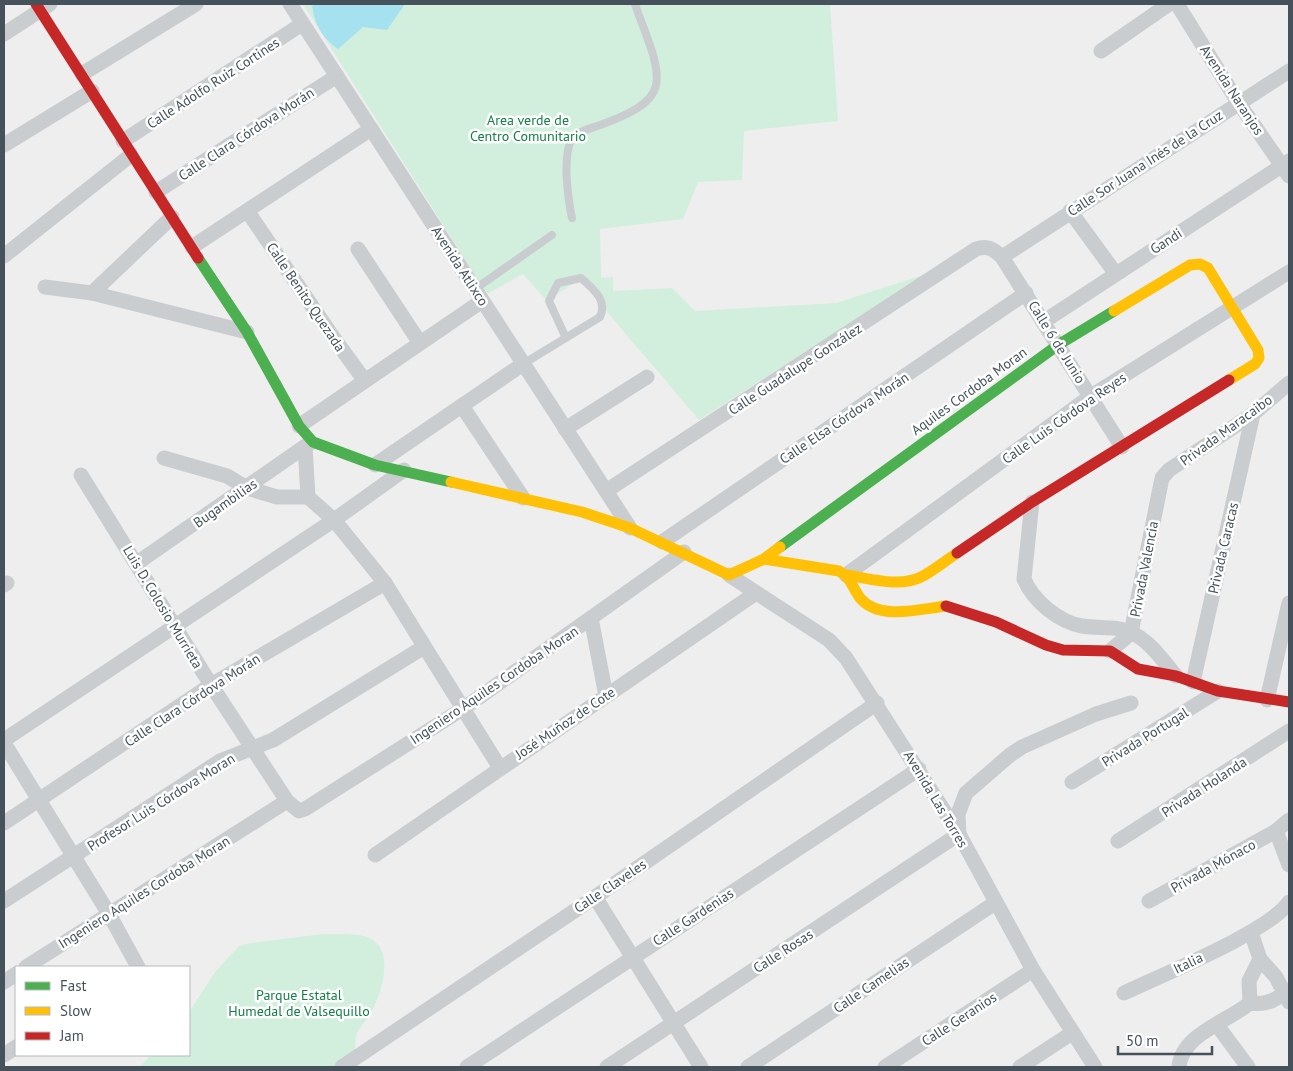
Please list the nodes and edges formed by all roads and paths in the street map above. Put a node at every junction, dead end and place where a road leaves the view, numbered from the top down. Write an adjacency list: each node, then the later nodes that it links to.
1 (196, 4): 11 (street)
2 (290, 4): 7 (street, Avenida Atlixco)
3 (634, 4): 24 (lane)
4 (1169, 4): 9 (street)
5 (1176, 4): 14 (street, Avenida Naranjos)
6 (42, 6): 8 (street); 11 (street)
7 (302, 24): 12 (street, Avenida Atlixco); 16 (street, Calle Adolfo Ruiz Cortines)
8 (4, 34)
9 (1101, 51)
10 (1289, 70): 14 (street, Calle Sor Juana Inés de la Cruz)
11 (82, 74): 13 (street)
12 (337, 76): 15 (street, Avenida Atlixco); 20 (street, Calle Clara Córdova Morán)
13 (92, 91): 16 (street); 17 (street)
14 (1238, 102): 19 (street, Avenida Naranjos); 21 (street, Calle Sor Juana Inés de la Cruz)
15 (371, 129): 22 (street); 36 (street, Avenida Atlixco)
16 (123, 141): 18 (street)
17 (4, 145)
18 (131, 155): 20 (street); 29 (street)
19 (1287, 168): 32 (street, Gandi)
20 (156, 192): 23 (street)
21 (1070, 211): 30 (street, Calle Sor Juana Inés de la Cruz); 32 (street)
22 (248, 212): 27 (street); 45 (street, Calle Benito Quezada)
23 (172, 217): 27 (street); 34 (street)
24 (572, 218)
25 (552, 235): 36 (lane)
26 (984, 246): 30 (street, Calle 6 de Junio); 60 (street, Calle Guadalupe González)
27 (192, 247): 39 (street)
28 (358, 249): 41 (street)
29 (4, 256)
30 (1002, 257): 35 (street, Calle 6 de Junio)
31 (1289, 272): 37 (street, Calle Luis Córdova Reyes)
32 (1116, 274): 38 (street, Gandi)
33 (45, 287): 34 (street)
34 (92, 293): 39 (street)
35 (1026, 293): 38 (street, Calle 6 de Junio); 66 (street, Calle Elsa Córdova Morán)
36 (478, 295): 41 (street); 43 (street, Avenida Atlixco)
37 (1232, 308): 42 (street, Aquiles Cordoba Moran); 47 (street, Calle Luis Córdova Reyes); 53 (street)
38 (1044, 322): 42 (street, Calle 6 de Junio)
39 (247, 332): 50 (street)
40 (566, 338): 40 (lane); 43 (lane)
41 (420, 343): 45 (street)
42 (1058, 345): 47 (street, Calle 6 de Junio); 68 (street, Aquiles Cordoba Moran)
43 (523, 364): 48 (street); 51 (street, Avenida Atlixco)
44 (647, 377): 51 (street)
45 (365, 381): 50 (street)
46 (1289, 383): 49 (street, Privada Maracaibo)
47 (1091, 396): 53 (street, Calle 6 de Junio); 71 (street, Calle Luis Córdova Reyes)
48 (462, 406): 55 (street); 62 (street)
49 (1253, 414): 58 (street, Privada Maracaibo); 81 (street, Privada Caracas)
50 (299, 426): 52 (street)
51 (565, 429): 60 (street, Avenida Atlixco)
52 (309, 444): 55 (street); 59 (street, Bugambilias); 61 (street)
53 (1122, 447): 63 (street)
54 (164, 458): 59 (street)
55 (375, 465): 56 (street)
56 (404, 470): 62 (street); 64 (street)
57 (81, 475): 69 (street, Luis D. Colosio Murrieta)
58 (1162, 478): 77 (street, Privada Valencia)
59 (247, 488): 61 (street); 69 (street, Bugambilias)
60 (606, 491): 65 (street, Avenida Atlixco)
61 (308, 497): 64 (street)
62 (523, 498): 65 (street)
63 (1032, 502): 71 (street); 77 (street)
64 (334, 520): 72 (street); 76 (street)
65 (630, 528): 66 (street)
66 (662, 542): 67 (street)
67 (684, 552): 70 (street); 75 (street, Ingeniero Aquiles Cordoba Moran)
68 (764, 559): 70 (street, Aquiles Cordoba Moran); 71 (street)
69 (137, 563): 76 (street, Luis D. Colosio Murrieta)
70 (729, 575): 73 (street, Avenida Las Torres)
71 (846, 575): 79 (street)
72 (385, 583): 78 (street); 82 (street, Calle Clara Córdova Morán)
73 (756, 593): 84 (street, José Muñoz de Cote); 87 (street, Avenida Las Torres)
74 (1289, 603): 85 (street)
75 (591, 618): 84 (street); 89 (street, Ingeniero Aquiles Cordoba Moran)
76 (174, 627): 82 (street, Luis D. Colosio Murrieta); 91 (street)
77 (1132, 633): 79 (street, Privada Valencia); 80 (street)
78 (424, 647): 89 (street); 92 (street, Profesor Luis Córdova Moran)
79 (1110, 651): 80 (street)
80 (1176, 676): 81 (street)
81 (1193, 682): 83 (street)
82 (211, 685): 92 (street, Luis D. Colosio Murrieta); 96 (street, Calle Clara Córdova Morán)
83 (1218, 691): 85 (street); 95 (street, Privada Portugal)
84 (606, 696): 93 (street, José Muñoz de Cote)
85 (1267, 700): 86 (street)
86 (1289, 702)
87 (876, 703): 94 (street, Avenida Las Torres); 106 (street, Calle Claveles)
88 (1131, 703): 101 (street)
89 (464, 708): 93 (street); 97 (street, Ingeniero Aquiles Cordoba Moran)
90 (1289, 731): 102 (street, Privada Holanda)
91 (4, 741): 96 (street)
92 (252, 748): 97 (street, Luis D. Colosio Murrieta); 104 (street, Profesor Luis Córdova Moran)
93 (500, 768): 103 (street, José Muñoz de Cote)
94 (919, 769): 101 (street, Avenida Las Torres); 113 (street, Calle Gardenias)
95 (1072, 782)
96 (39, 801): 99 (street, Calle Clara Córdova Morán); 104 (street)
97 (293, 806): 111 (street, Ingeniero Aquiles Cordoba Moran)
98 (1289, 820): 100 (street, Privada Mónaco)
99 (4, 823)
100 (1276, 831): 105 (street); 108 (street, Privada Mónaco)
101 (959, 834): 110 (street, Avenida Las Torres); 123 (street, Calle Rosas)
102 (1118, 842)
103 (375, 854)
104 (74, 856): 107 (street, Profesor Luis Córdova Moran); 111 (street)
105 (1289, 865)
106 (595, 897): 113 (street); 128 (street, Calle Claveles)
107 (4, 901)
108 (1150, 901)
109 (1289, 902): 112 (street, Italia)
110 (995, 903): 117 (street, Avenida Las Torres); 132 (street, Calle Camelias)
111 (109, 914): 115 (street, Ingeniero Aquiles Cordoba Moran); 116 (street)
112 (1251, 932): 114 (street); 120 (street, Italia)
113 (631, 958): 123 (street); 129 (street, Calle Gardenias)
114 (1260, 959): 121 (street); 122 (street)
115 (28, 966)
116 (137, 966)
117 (1032, 970): 125 (street, Avenida Las Torres); 133 (street, Calle Geranios)
118 (15, 975): 119 (street)
119 (4, 982)
120 (1124, 993)
121 (1286, 997): 122 (street)
122 (1250, 1003): 124 (street)
123 (673, 1023): 130 (street, Calle Rosas); 131 (street)
124 (1217, 1025): 136 (street); 137 (street)
125 (1072, 1033): 134 (street); 135 (street, Avenida Las Torres)
126 (15, 1048): 127 (street)
127 (4, 1055)
128 (342, 1067)
129 (467, 1067)
130 (607, 1067)
131 (701, 1067)
132 (748, 1067)
133 (885, 1067)
134 (1020, 1067)
135 (1095, 1067)
136 (1179, 1067)
137 (1248, 1067)

